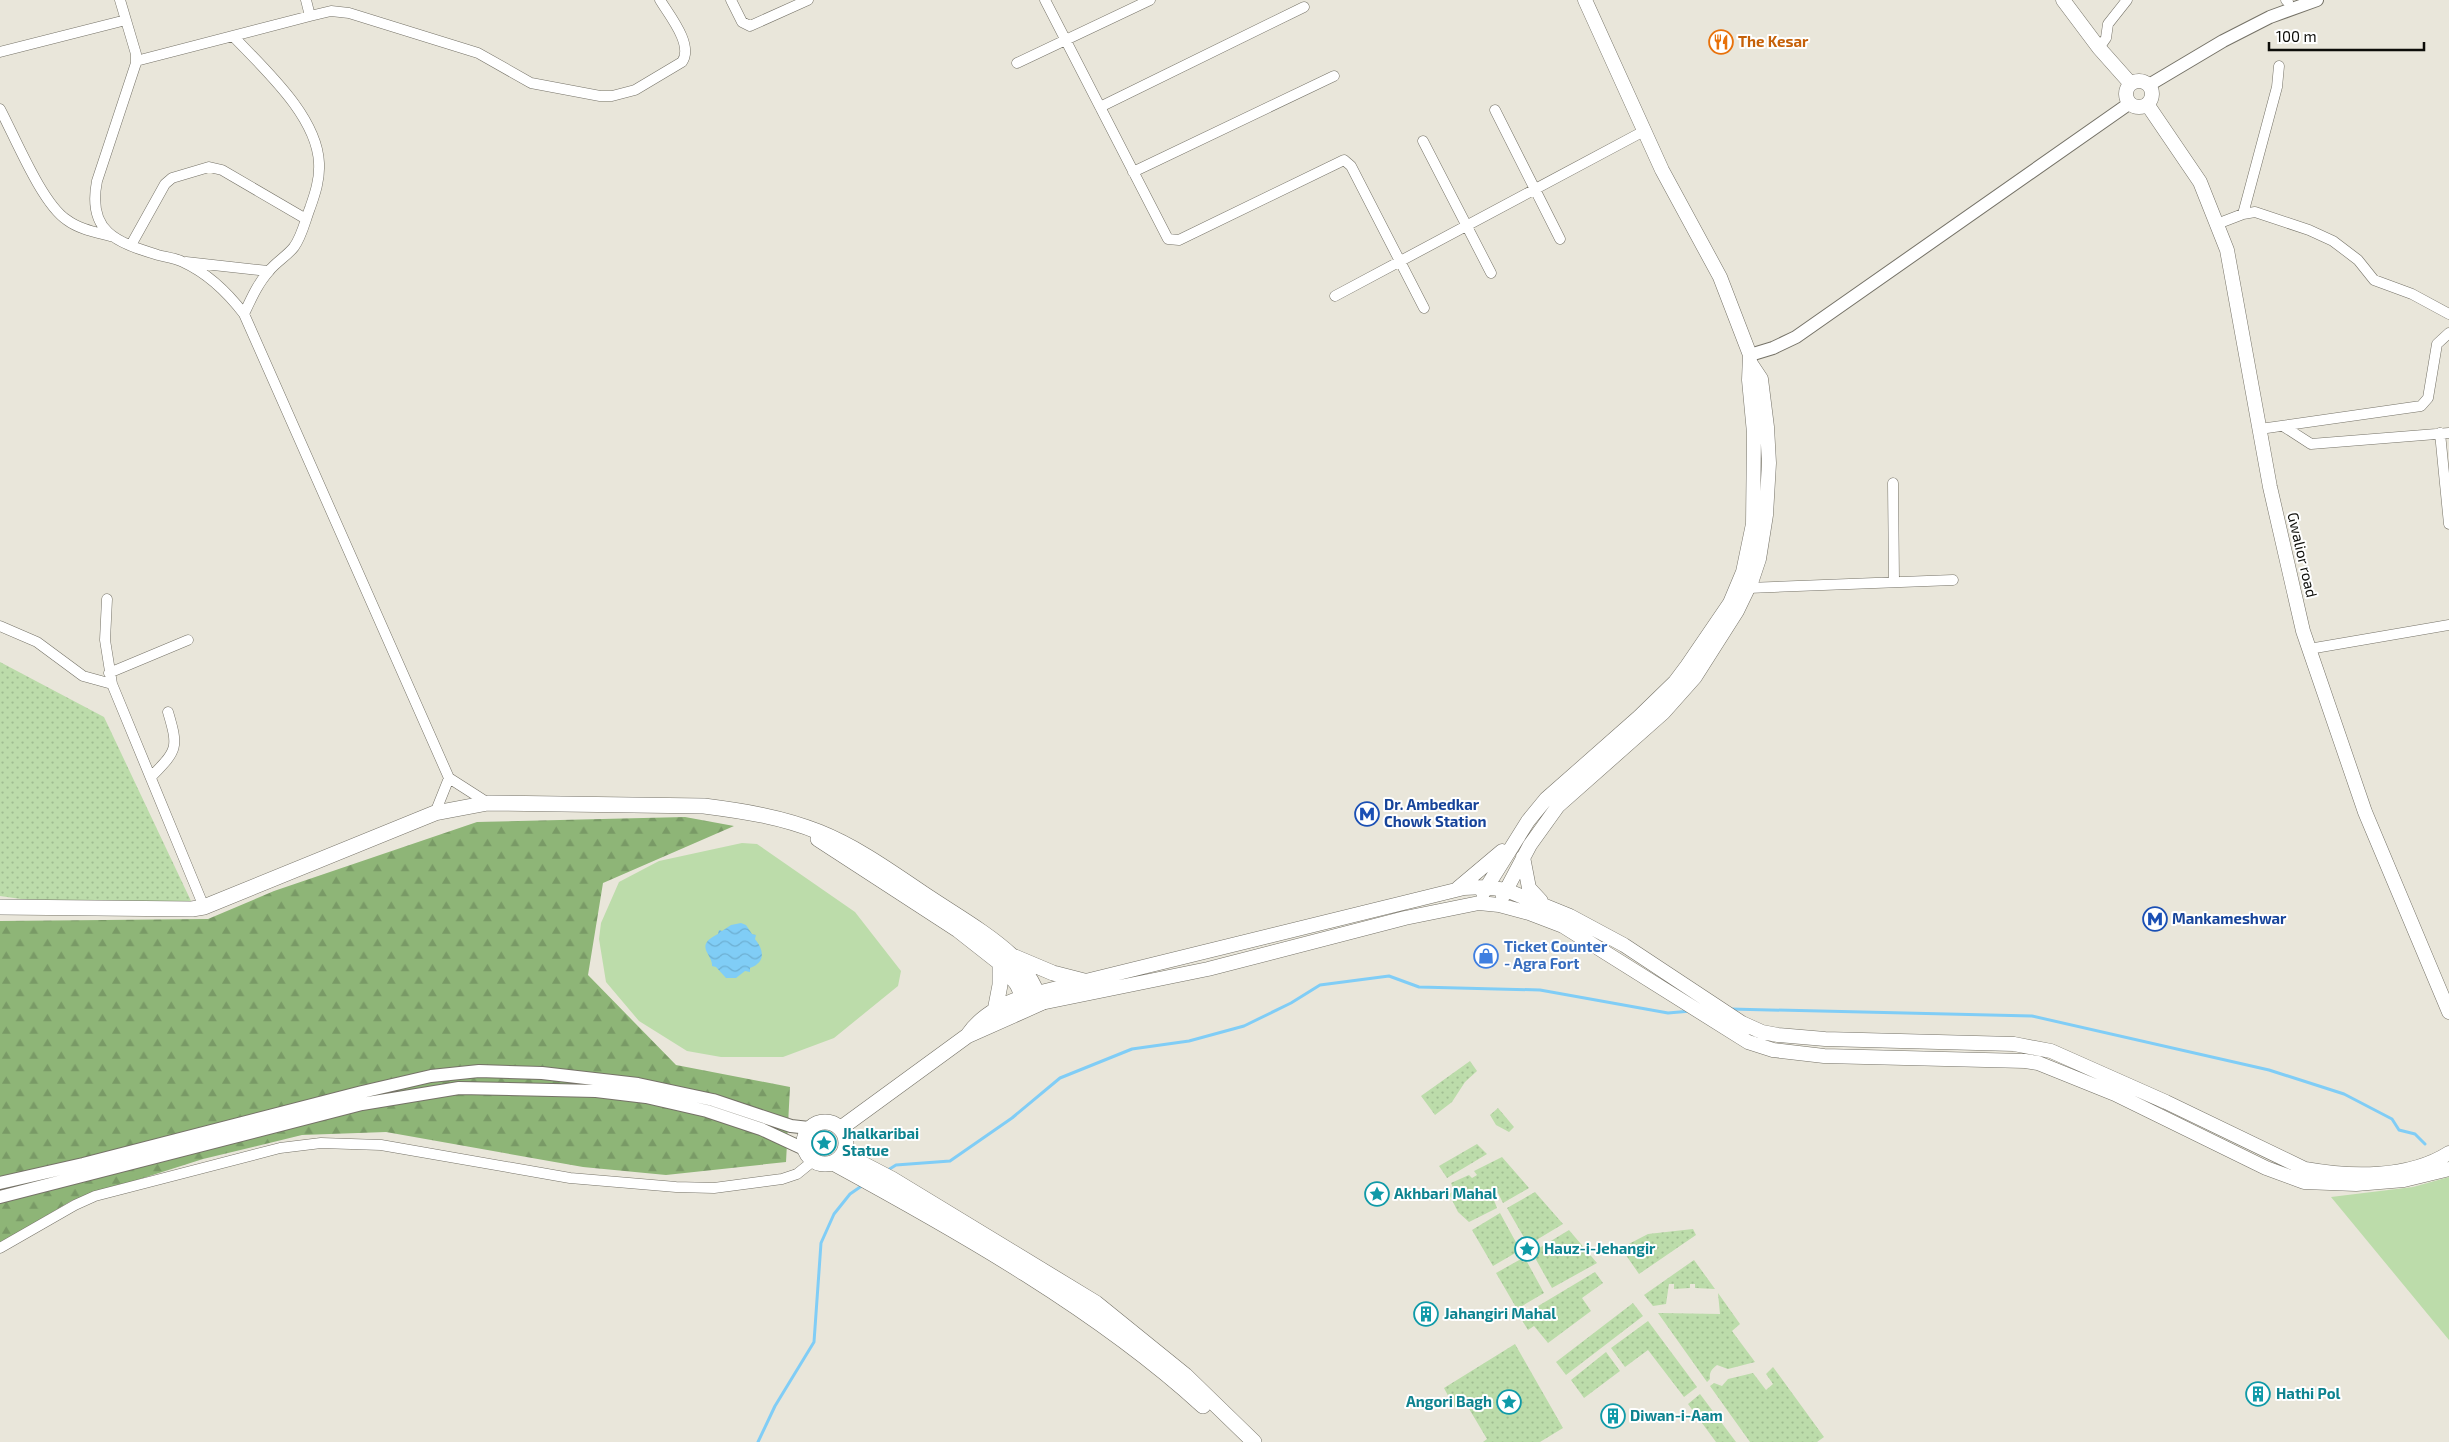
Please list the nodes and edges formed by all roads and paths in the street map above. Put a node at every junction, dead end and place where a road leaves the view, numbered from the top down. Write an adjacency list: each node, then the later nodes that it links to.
1 (120, 0): 15 (street)
2 (306, 0): 14 (street)
3 (660, 0): 14 (street)
4 (731, 0): 5 (street)
5 (808, 0)
6 (1045, 0): 17 (street)
7 (1150, 0): 17 (street)
8 (1586, 0): 31 (main road)
9 (2063, 0): 18 (main road)
10 (2127, 0): 18 (street)
11 (2317, 0): 12 (street)
12 (2287, 3): 25 (street)
13 (1304, 7): 28 (street)
14 (310, 16): 16 (street)
15 (126, 20): 19 (street); 20 (street)
16 (233, 36): 20 (street); 36 (street)
17 (1065, 39): 21 (street); 28 (street)
18 (2099, 48): 24 (main road)
19 (0, 52)
20 (136, 61): 39 (street)
21 (1017, 63)
22 (2279, 66): 35 (street)
23 (1334, 76): 33 (street)
24 (2131, 84): 25 (main road); 26 (main road)
25 (2149, 85): 27 (main road)
26 (2130, 103): 27 (main road); 51 (street)
27 (2147, 104): 37 (main road, Gwalior road)
28 (1100, 107): 33 (street)
29 (0, 109): 39 (street)
30 (1495, 110): 34 (street)
31 (1644, 131): 34 (street); 51 (main road)
32 (1423, 141): 38 (street)
33 (1133, 172): 42 (street)
34 (1535, 190): 38 (street); 40 (street)
35 (2243, 214): 37 (street); 49 (street)
36 (306, 219): 41 (street); 44 (street)
37 (2217, 224): 53 (main road, Gwalior road)
38 (1466, 226): 42 (street); 45 (street)
39 (114, 237): 41 (street)
40 (1560, 239)
41 (131, 245): 43 (street)
42 (1400, 261): 46 (street); 47 (street)
43 (183, 262): 44 (street); 48 (street)
44 (268, 271): 48 (street)
45 (1491, 273)
46 (1335, 296)
47 (1424, 308)
48 (244, 314): 69 (street)
49 (2449, 314)
50 (2449, 333): 52 (street)
51 (1750, 359): 59 (main road); 72 (main road)
52 (2283, 426): 53 (street); 54 (street)
53 (2260, 429): 64 (main road, Gwalior road)
54 (2445, 433): 56 (street)
55 (1893, 483): 58 (street)
56 (2449, 524)
57 (1953, 580): 58 (street)
58 (1894, 581): 59 (street)
59 (1748, 588): 73 (main road)
60 (107, 599): 65 (street)
61 (2449, 625): 64 (street)
62 (0, 626): 66 (street)
63 (188, 640): 65 (street)
64 (2309, 649): 87 (main road, Gwalior road)
65 (109, 673): 66 (street)
66 (112, 684): 68 (street)
67 (168, 712): 68 (street)
68 (151, 777): 81 (street)
69 (449, 778): 70 (street); 71 (street)
70 (488, 803): 71 (main road); 82 (main road)
71 (435, 813): 81 (main road)
72 (1518, 837): 74 (main road); 75 (main road)
73 (1523, 857): 76 (main road); 78 (main road)
74 (1485, 887): 75 (main road); 76 (main road); 77 (main road)
75 (1455, 890): 84 (main road)
76 (1506, 890): 78 (main road); 79 (main road)
77 (1479, 902): 79 (main road); 85 (main road)
78 (1544, 904): 83 (main road)
79 (1499, 905): 83 (main road)
80 (0, 907): 81 (main road)
81 (204, 907)
82 (1006, 959): 84 (main road); 85 (main road); 86 (main road)
83 (1642, 966): 88 (main road)
84 (1088, 982): 85 (main road)
85 (1033, 1000): 86 (main road); 89 (main road)
86 (995, 1011): 89 (main road)
87 (2449, 1012)
88 (1736, 1026): 90 (main road); 92 (main road)
89 (967, 1036): 95 (main road)
90 (1825, 1039): 91 (main road); 92 (main road)
91 (2043, 1050): 93 (main road); 96 (main road)
92 (1824, 1056): 93 (main road)
93 (2038, 1063): 99 (main road)
94 (809, 1128): 95 (main road); 97 (main road); 100 (street)
95 (841, 1128): 98 (main road)
96 (2449, 1153)
97 (809, 1155): 98 (main road); 102 (street); 103 (street)
98 (839, 1158): 101 (main road); 101 (main road)
99 (2449, 1169)
100 (0, 1183)
101 (890, 1186): 104 (main road); 105 (main road)
102 (0, 1197)
103 (0, 1248)
104 (1240, 1442)
105 (1254, 1442)

